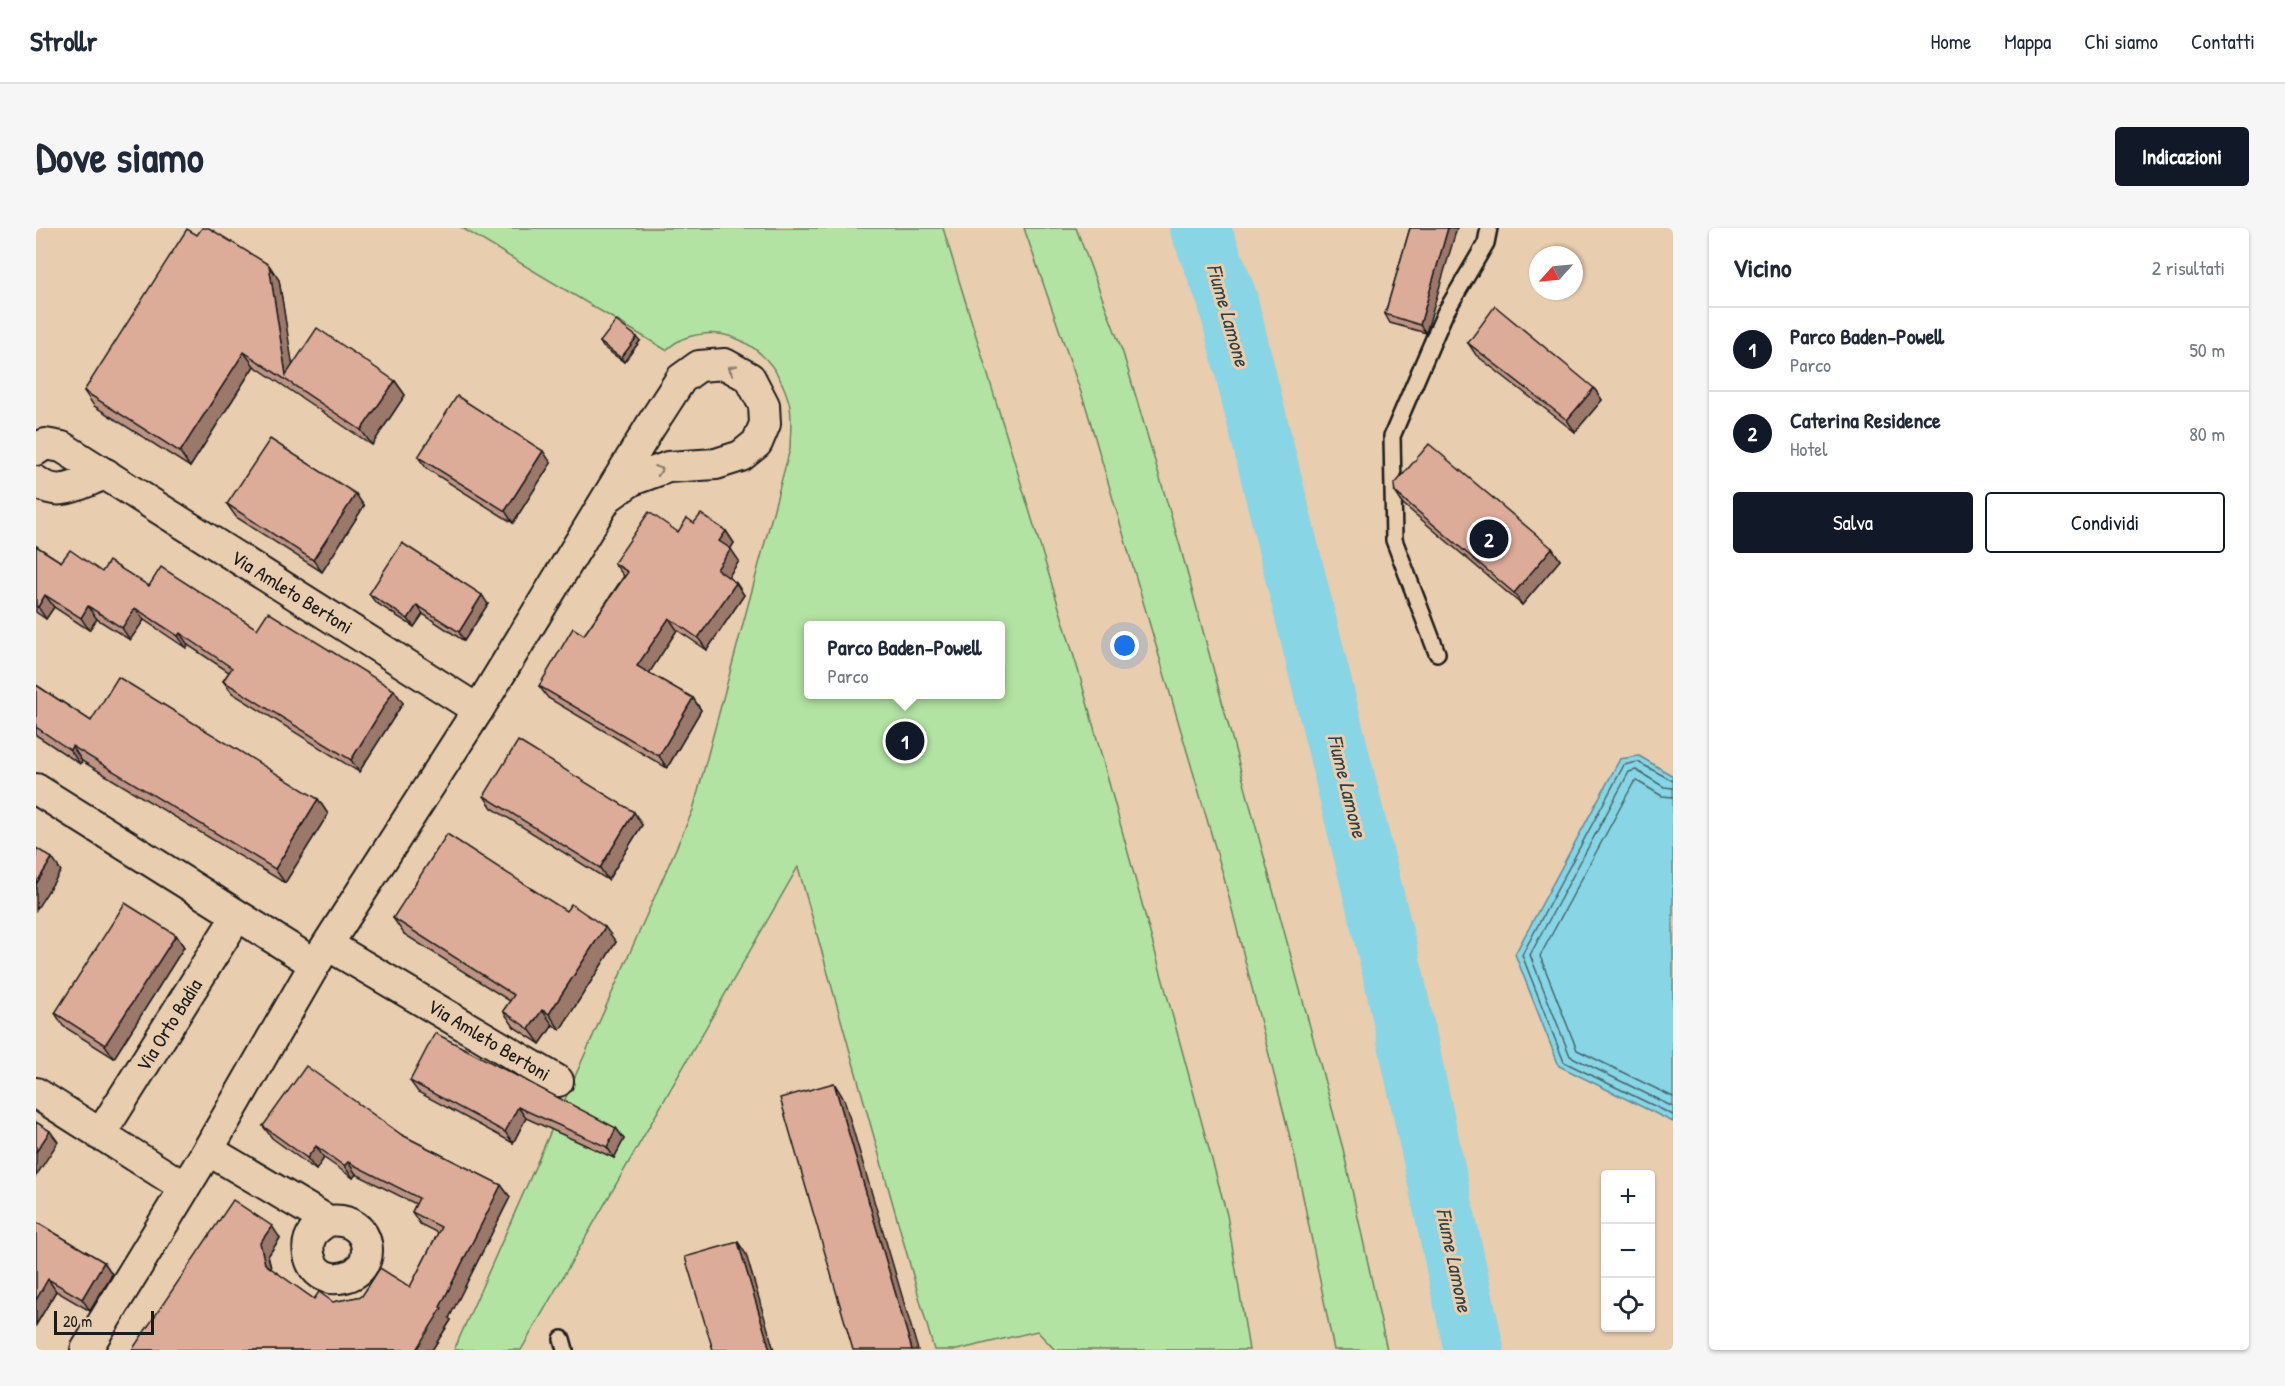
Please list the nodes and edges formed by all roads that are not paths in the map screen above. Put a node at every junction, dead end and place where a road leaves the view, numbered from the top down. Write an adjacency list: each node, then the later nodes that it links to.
1 (1489, 228): 6 (lane)
2 (36, 450): 3 (street, Via Amleto Bertoni)
3 (106, 474): 4 (street); 7 (street, Via Amleto Bertoni)
4 (36, 481)
5 (608, 497): 5 (street, one-way to 5); 7 (street)
6 (1437, 653)
7 (478, 710): 10 (street)
8 (36, 789): 9 (street)
9 (237, 916): 10 (street); 13 (street, Via Orto Badia)
10 (322, 955): 11 (street, Via Amleto Bertoni); 14 (street)
11 (558, 1081)
12 (36, 1093): 13 (street)
13 (100, 1135): 15 (street)
14 (208, 1150): 15 (street); 16 (street)
15 (184, 1187): 17 (street)
16 (328, 1221)
17 (86, 1350)

